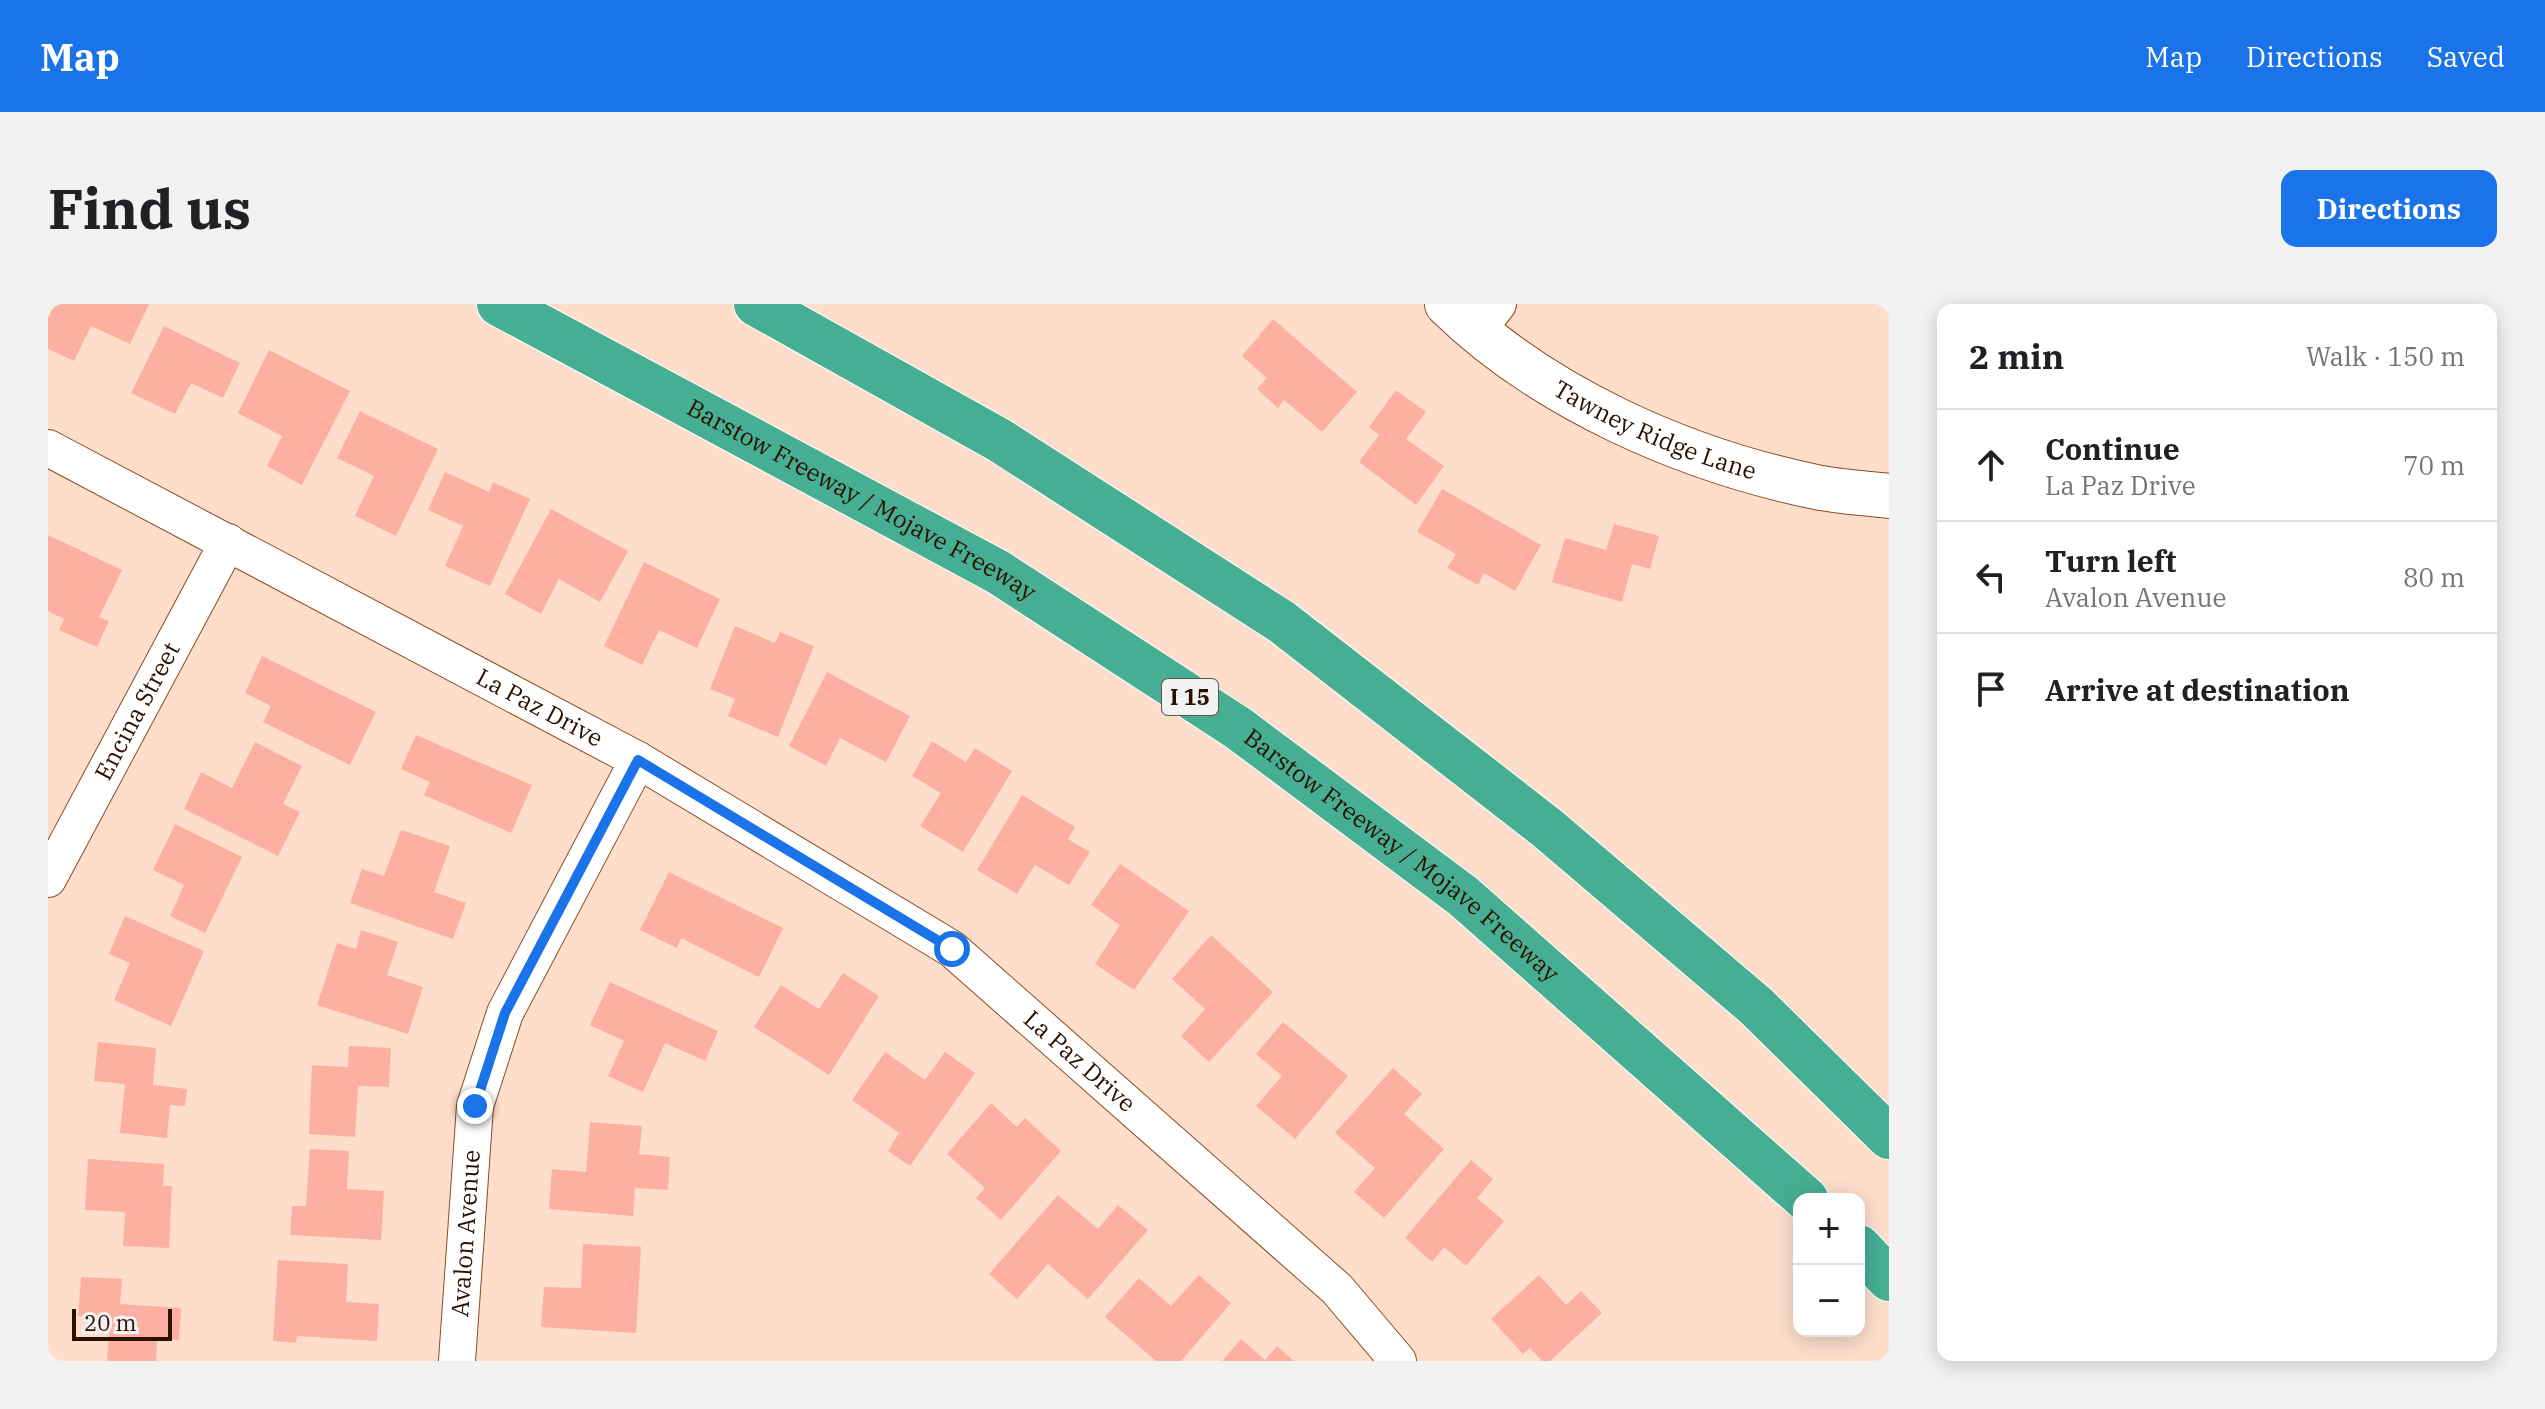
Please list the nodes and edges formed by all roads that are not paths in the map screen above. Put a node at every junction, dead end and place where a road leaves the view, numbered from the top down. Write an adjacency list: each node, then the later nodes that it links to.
1 (499, 304): 10 (highway, Barstow Freeway / Mojave Freeway / I 15)
2 (756, 304): 9 (highway)
3 (1473, 313): 5 (street, Tawney Ridge Lane)
4 (48, 448): 6 (street, La Paz Drive)
5 (1889, 496)
6 (228, 542): 7 (street, La Paz Drive); 8 (street, Encina Street)
7 (638, 760): 13 (street, Avalon Avenue); 14 (street, La Paz Drive)
8 (48, 879)
9 (1889, 1137)
10 (1799, 1193)
11 (1865, 1253): 12 (highway)
12 (1889, 1279)
13 (457, 1361)
14 (1398, 1361)

